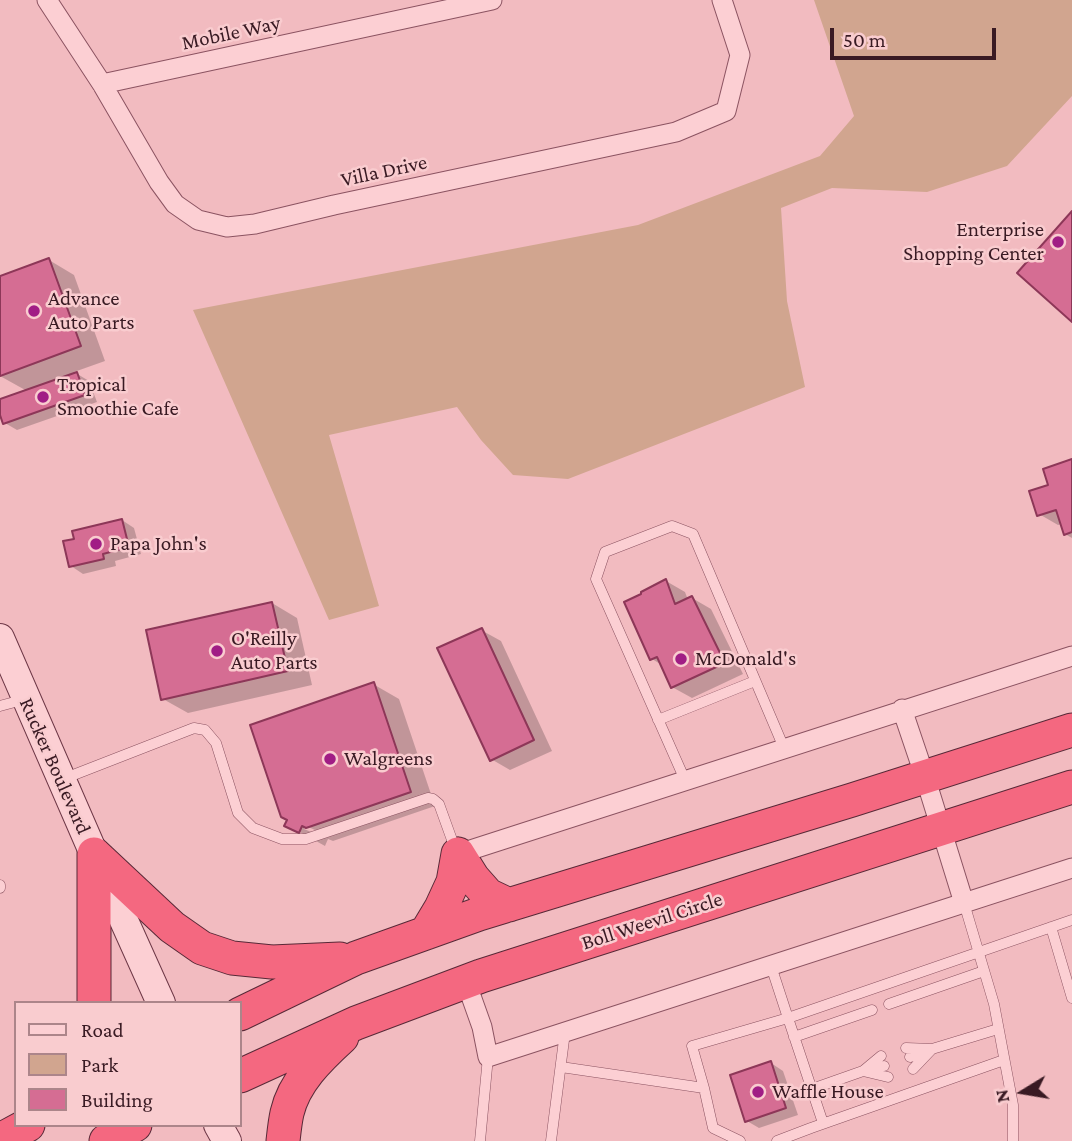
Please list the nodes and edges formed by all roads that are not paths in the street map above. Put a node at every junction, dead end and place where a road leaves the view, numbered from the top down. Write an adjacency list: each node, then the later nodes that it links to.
1 (47, 0): 4 (street, Villa Drive)
2 (492, 0): 4 (street, Mobile Way)
3 (722, 0): 4 (street, Villa Drive)
4 (102, 84)
5 (0, 638): 8 (main road, Rucker Boulevard)
6 (1072, 656): 9 (street)
7 (755, 681): 10 (lane); 10 (lane); 12 (lane)
8 (13, 702): 14 (main road, Rucker Boulevard)
9 (902, 709): 12 (street); 13 (street)
10 (658, 720): 15 (lane)
11 (1072, 730): 13 (highway)
12 (784, 748): 15 (street)
13 (925, 777): 17 (street); 22 (highway)
14 (61, 780): 18 (main road, Rucker Boulevard); 19 (lane)
15 (685, 780): 19 (street)
16 (1072, 787): 17 (highway, Boll Weevil Circle)
17 (942, 828): 21 (street); 30 (highway, Boll Weevil Circle)
18 (94, 854): 27 (highway); 32 (highway); 33 (main road, Rucker Boulevard)
19 (457, 854): 22 (highway); 25 (highway)
20 (1072, 868): 21 (street)
21 (964, 903): 26 (lane); 28 (street)
22 (509, 905): 25 (highway)
23 (1072, 920): 24 (lane)
24 (1051, 927): 26 (lane); 31 (lane)
25 (426, 933): 27 (highway)
26 (978, 952): 29 (lane); 37 (lane)
27 (356, 958): 36 (highway)
28 (771, 965): 37 (lane); 40 (street)
29 (984, 971): 34 (lane); 39 (lane)
30 (466, 982): 38 (highway, Boll Weevil Circle); 44 (street)
31 (1072, 998)
32 (94, 1001)
33 (160, 1001)
34 (889, 1004)
35 (872, 1010): 41 (lane)
36 (242, 1013)
37 (788, 1018): 41 (lane); 52 (lane)
38 (356, 1023): 50 (highway, Boll Weevil Circle); 59 (highway)
39 (998, 1029): 42 (lane); 45 (lane)
40 (565, 1032): 44 (street); 47 (lane)
41 (794, 1037): 53 (lane)
42 (932, 1049): 43 (lane); 48 (lane)
43 (908, 1052)
44 (488, 1057): 60 (lane)
45 (1004, 1060): 54 (lane); 64 (lane)
46 (882, 1061): 49 (lane)
47 (561, 1067): 52 (lane); 61 (lane)
48 (913, 1069)
49 (863, 1071): 51 (lane); 53 (lane)
50 (242, 1075)
51 (888, 1077)
52 (704, 1088): 62 (lane)
53 (812, 1089): 54 (lane)
54 (823, 1123): 63 (lane)
55 (25, 1127): 57 (highway)
56 (131, 1127): 58 (highway)
57 (0, 1140)
58 (106, 1141)
59 (283, 1141)
60 (480, 1141)
61 (551, 1141)
62 (740, 1141)
63 (777, 1141)
64 (1013, 1141)

